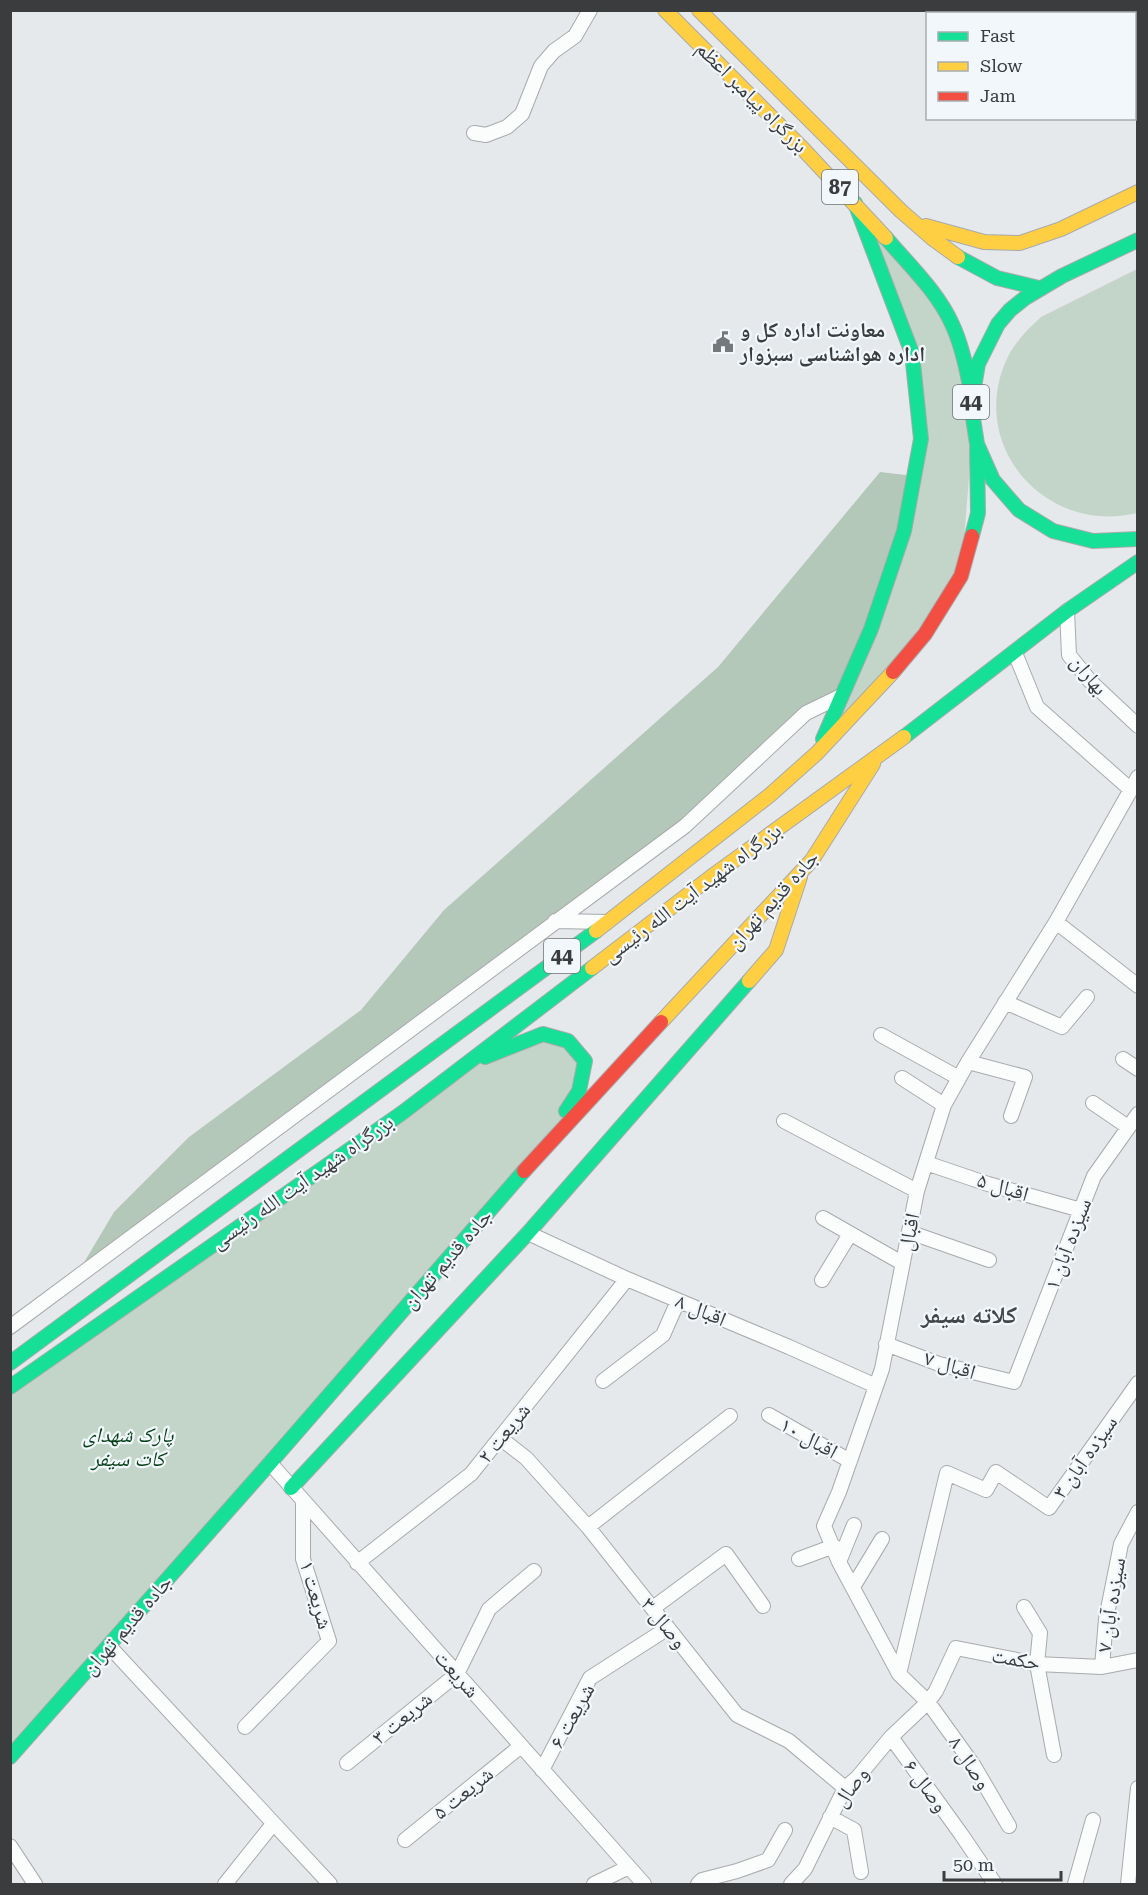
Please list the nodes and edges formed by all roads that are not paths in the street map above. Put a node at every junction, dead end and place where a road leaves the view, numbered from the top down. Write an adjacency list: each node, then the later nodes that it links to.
1 (590, 10): 4 (street)
2 (666, 10): 6 (main road, بزرگراه پیامبر اعظم / 87)
3 (699, 10): 7 (main road, بزرگراه پیامبر اعظم / 87)
4 (474, 132)
5 (1137, 192): 7 (main road)
6 (855, 203): 10 (main road, بزرگراه پیامبر اعظم / 87); 16 (main road)
7 (913, 222): 9 (main road, بزرگراه پیامبر اعظم / 87)
8 (1137, 240): 9 (main road, 44)
9 (1039, 288): 10 (main road, 44)
10 (972, 392): 11 (main road, 44)
11 (977, 448): 12 (main road, 44); 18 (main road, بزرگراه شهید آیت الله رئیسی / 44)
12 (1137, 539)
13 (1137, 562): 14 (main road, بزرگراه شهید آیت الله رئیسی / 44)
14 (1067, 611): 15 (main road, بزرگراه شهید آیت الله رئیسی / 44); 17 (street, بهاران)
15 (1015, 653): 19 (main road, بزرگراه شهید آیت الله رئیسی / 44); 21 (street)
16 (841, 696): 18 (main road); 23 (street)
17 (1137, 726)
18 (817, 753): 24 (main road, بزرگراه شهید آیت الله رئیسی / 44)
19 (876, 758): 22 (main road, جاده قدیم تهران); 32 (main road, بزرگراه شهید آیت الله رئیسی / 44)
20 (1137, 777): 21 (street, اقبال)
21 (1130, 789): 25 (street, اقبال)
22 (802, 870): 42 (main road, جاده قدیم تهران); 48 (main road)
23 (555, 921): 24 (street); 57 (street)
24 (609, 922): 50 (main road, بزرگراه شهید آیت الله رئیسی / 44)
25 (1056, 922): 26 (street); 28 (street, اقبال)
26 (1134, 977)
27 (1087, 997): 28 (street)
28 (1005, 1002): 31 (street, اقبال)
29 (881, 1035): 35 (street)
30 (1123, 1059): 33 (street)
31 (968, 1062): 35 (street, اقبال); 39 (street)
32 (465, 1064): 42 (main road); 52 (main road, بزرگراه شهید آیت الله رئیسی / 44)
33 (1137, 1069)
34 (902, 1078): 37 (street)
35 (959, 1078): 37 (street, اقبال)
36 (1093, 1103): 41 (street)
37 (944, 1105): 43 (street, اقبال)
38 (1137, 1114): 41 (street, سیزده آبان ۱)
39 (1011, 1116)
40 (784, 1121): 44 (street)
41 (1128, 1127): 45 (street, سیزده آبان ۱)
42 (541, 1151): 69 (main road, جاده قدیم تهران)
43 (926, 1163): 44 (street, اقبال); 45 (street, اقبال ۵)
44 (917, 1191): 47 (street, اقبال)
45 (1081, 1210): 61 (street, سیزده آبان ۱)
46 (823, 1218): 49 (street)
47 (909, 1232): 51 (street); 53 (street, اقبال)
48 (528, 1233): 54 (street, اقبال ۸); 70 (main road)
49 (850, 1234): 53 (street); 55 (street)
50 (176, 1242): 52 (main road); 59 (main road, بزرگراه شهید آیت الله رئیسی / 44)
51 (989, 1260)
52 (189, 1261): 64 (main road, بزرگراه شهید آیت الله رئیسی / 44)
53 (902, 1263): 58 (street, اقبال)
54 (627, 1279): 56 (street, اقبال ۸); 67 (street, شریعت ۲)
55 (822, 1280)
56 (678, 1301): 60 (street); 63 (street, اقبال ۸)
57 (10, 1327)
58 (886, 1344): 61 (street, اقبال ۷); 63 (street, اقبال)
59 (10, 1363)
60 (603, 1381)
61 (1014, 1382)
62 (1137, 1383): 91 (street, سیزده آبان ۳)
63 (876, 1386): 68 (street, اقبال)
64 (10, 1387)
65 (769, 1415): 68 (street, اقبال ۱۰)
66 (730, 1416): 74 (street)
67 (500, 1438): 74 (street, وصال ۳); 79 (street, شریعت ۲)
68 (850, 1461): 76 (street, اقبال)
69 (270, 1463): 70 (street, شریعت); 86 (main road, جاده قدیم تهران)
70 (291, 1488): 71 (street, شریعت)
71 (303, 1501): 79 (street, شریعت); 93 (street, شریعت ۱)
72 (1137, 1512): 89 (street, سیزده آبان ۷)
73 (854, 1525): 78 (street)
74 (588, 1527): 84 (street, وصال ۳)
75 (882, 1539): 81 (street)
76 (834, 1546): 77 (street); 78 (street, اقبال)
77 (799, 1559)
78 (839, 1562): 81 (street, اقبال)
79 (357, 1563): 90 (street, شریعت)
80 (534, 1571): 90 (street)
81 (853, 1587): 91 (street, اقبال)
82 (763, 1605): 84 (street)
83 (1024, 1607): 88 (street)
84 (653, 1608): 85 (street, وصال ۳)
85 (668, 1628): 99 (street, شریعت ۶); 100 (street, وصال ۳)
86 (109, 1646): 97 (main road, جاده قدیم تهران); 104 (street)
87 (1137, 1660): 89 (street, حکمت)
88 (1037, 1664): 89 (street, حکمت); 92 (street, حکمت); 96 (street)
89 (1102, 1667)
90 (457, 1674): 95 (street, شریعت); 98 (street, شریعت ۳)
91 (899, 1674): 92 (street, اقبال)
92 (928, 1702): 94 (street, وصال); 105 (street, وصال ۸)
93 (245, 1727)
94 (891, 1737): 100 (street, وصال); 118 (street, وصال ۶)
95 (521, 1746): 99 (street, شریعت); 107 (street, شریعت ۵)
96 (1053, 1755)
97 (10, 1757)
98 (348, 1763)
99 (542, 1770): 109 (street, شریعت)
100 (845, 1788): 102 (street, وصال)
101 (1137, 1788): 120 (street)
102 (830, 1817): 110 (street); 117 (street, وصال)
103 (1093, 1820): 119 (street)
104 (273, 1824): 112 (street); 113 (street)
105 (1009, 1826)
106 (785, 1830): 116 (street)
107 (405, 1840)
108 (10, 1846): 111 (street)
109 (629, 1867): 114 (street); 115 (street, شریعت)
110 (861, 1872)
111 (35, 1884)
112 (225, 1884)
113 (330, 1884)
114 (594, 1884)
115 (644, 1884)
116 (698, 1884)
117 (791, 1884)
118 (995, 1884)
119 (1075, 1884)
120 (1128, 1884)

